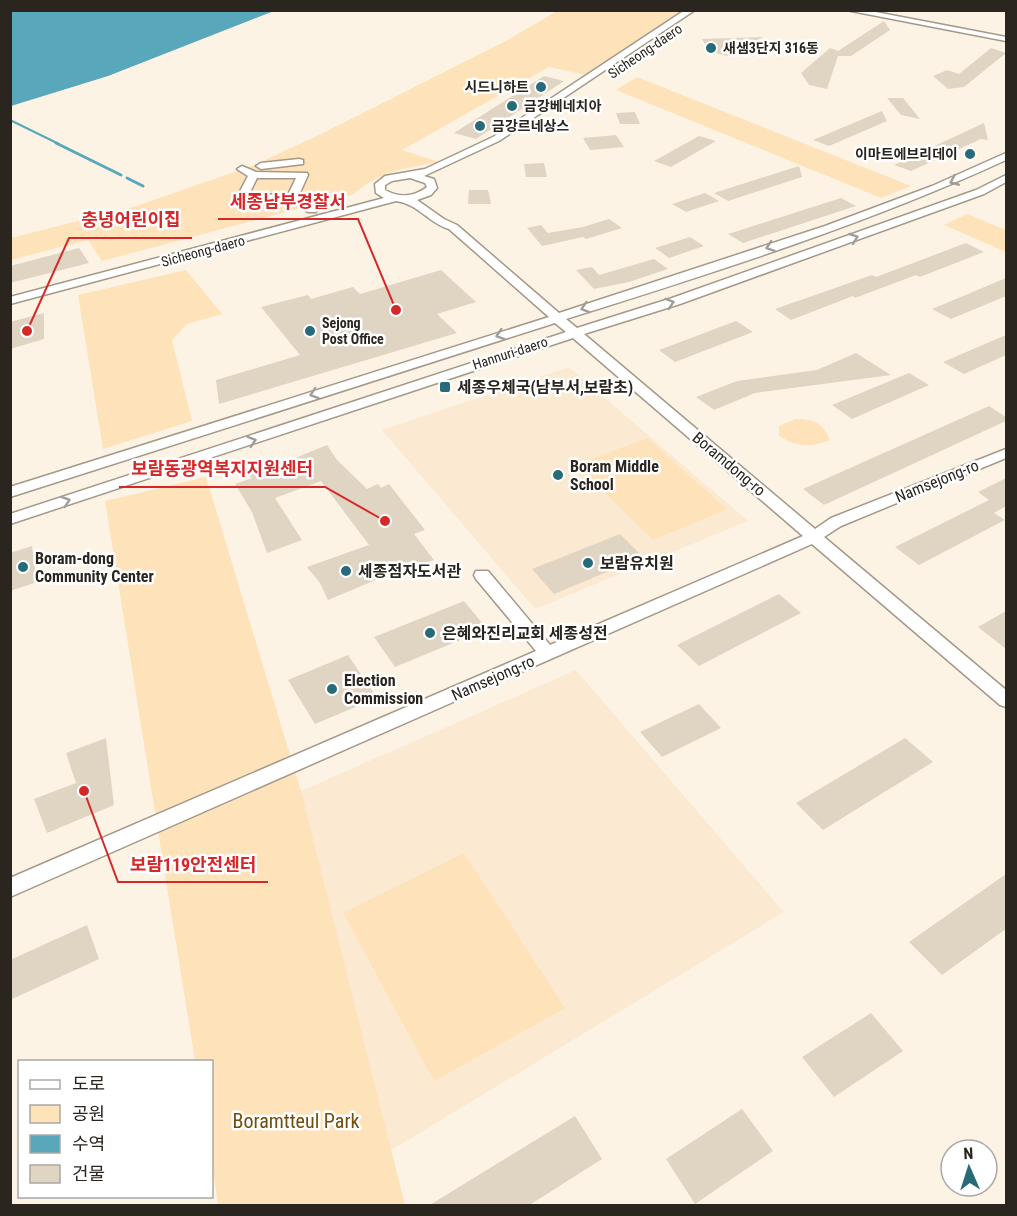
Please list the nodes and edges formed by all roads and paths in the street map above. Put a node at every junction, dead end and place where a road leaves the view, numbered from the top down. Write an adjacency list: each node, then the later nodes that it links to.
1 (691, 10): 11 (street, Sicheong-daero)
2 (705, 10): 15 (street, Sicheong-daero)
3 (850, 10): 6 (street)
4 (995, 29): 5 (street)
5 (1006, 32)
6 (1006, 39)
7 (1006, 156): 22 (street, Hannuri-daero, one-way to 22)
8 (299, 162): 10 (street)
9 (315, 171): 12 (street)
10 (254, 175): 12 (street); 16 (street)
11 (411, 175): 14 (street, Sicheong-daero); 15 (street)
12 (303, 176): 16 (street)
13 (1006, 178): 23 (street, Hannuri-daero, one-way to 13)
14 (379, 188): 17 (street); 20 (street, Sicheong-daero)
15 (430, 188): 17 (street, Sicheong-daero); 19 (street)
16 (292, 198): 18 (street)
17 (399, 198): 19 (street); 21 (street, Sicheong-daero)
18 (312, 210)
19 (453, 227): 22 (street, Boramdong-ro)
20 (10, 293)
21 (10, 302)
22 (556, 317): 23 (street, Boramdong-ro); 25 (street, Hannuri-daero, one-way to 25)
23 (574, 333): 26 (street, Hannuri-daero, one-way to 23); 27 (street, Boramdong-ro)
24 (1006, 453): 27 (street, Namsejong-ro)
25 (10, 492)
26 (10, 519)
27 (813, 537): 29 (street, Namsejong-ro); 30 (street, Boramdong-ro)
28 (482, 575): 29 (street)
29 (548, 654): 31 (street, Namsejong-ro)
30 (1006, 700)
31 (10, 888)

